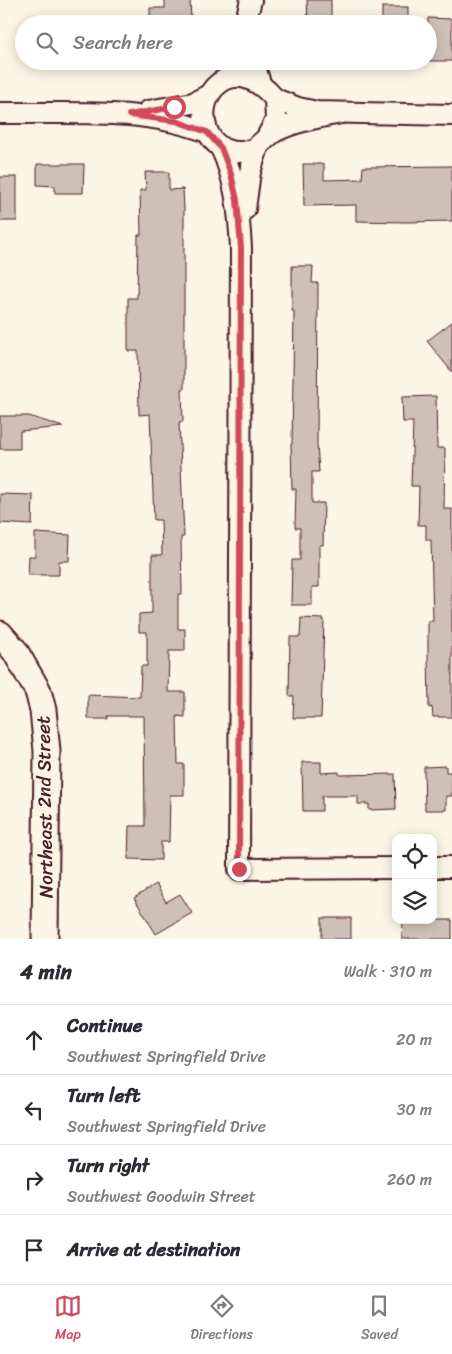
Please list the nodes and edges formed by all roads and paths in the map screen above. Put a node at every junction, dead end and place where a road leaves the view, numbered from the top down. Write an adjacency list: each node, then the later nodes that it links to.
1 (227, 70): 4 (street)
2 (256, 70): 3 (street)
3 (260, 83): 4 (street); 5 (street)
4 (216, 88): 8 (street); 10 (street)
5 (275, 99): 7 (street); 11 (street)
6 (0, 113): 8 (street)
7 (341, 114): 9 (street); 11 (street)
8 (129, 115): 10 (street)
9 (452, 115)
10 (207, 132): 12 (street)
11 (263, 141): 12 (street); 13 (street)
12 (221, 148): 13 (street)
13 (241, 248): 17 (street)
14 (8, 643): 18 (street, Northeast 2nd Street)
15 (437, 867): 16 (street)
16 (452, 867)
17 (392, 868)
18 (45, 939)

